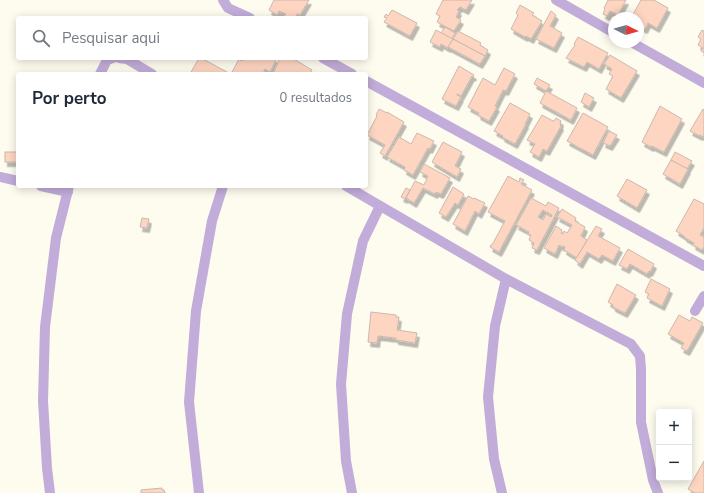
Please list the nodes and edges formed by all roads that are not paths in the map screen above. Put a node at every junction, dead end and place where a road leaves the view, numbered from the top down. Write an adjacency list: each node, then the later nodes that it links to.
1 (224, 0): 3 (street)
2 (556, 0): 4 (street)
3 (246, 16)
4 (608, 29)
5 (642, 48): 13 (street)
6 (107, 60): 9 (street)
7 (129, 60): 10 (street)
8 (327, 60): 11 (street)
9 (101, 72)
10 (149, 72)
11 (348, 72)
12 (368, 82): 20 (street)
13 (704, 83)
14 (0, 177): 15 (street)
15 (16, 181)
16 (222, 188): 25 (street)
17 (349, 188): 19 (street)
18 (69, 189): 24 (street)
19 (380, 206): 21 (street); 26 (street)
20 (704, 266)
21 (506, 279): 27 (street); 28 (street)
22 (704, 296): 23 (street)
23 (695, 311)
24 (50, 493)
25 (199, 493)
26 (352, 493)
27 (502, 493)
28 (658, 493)

